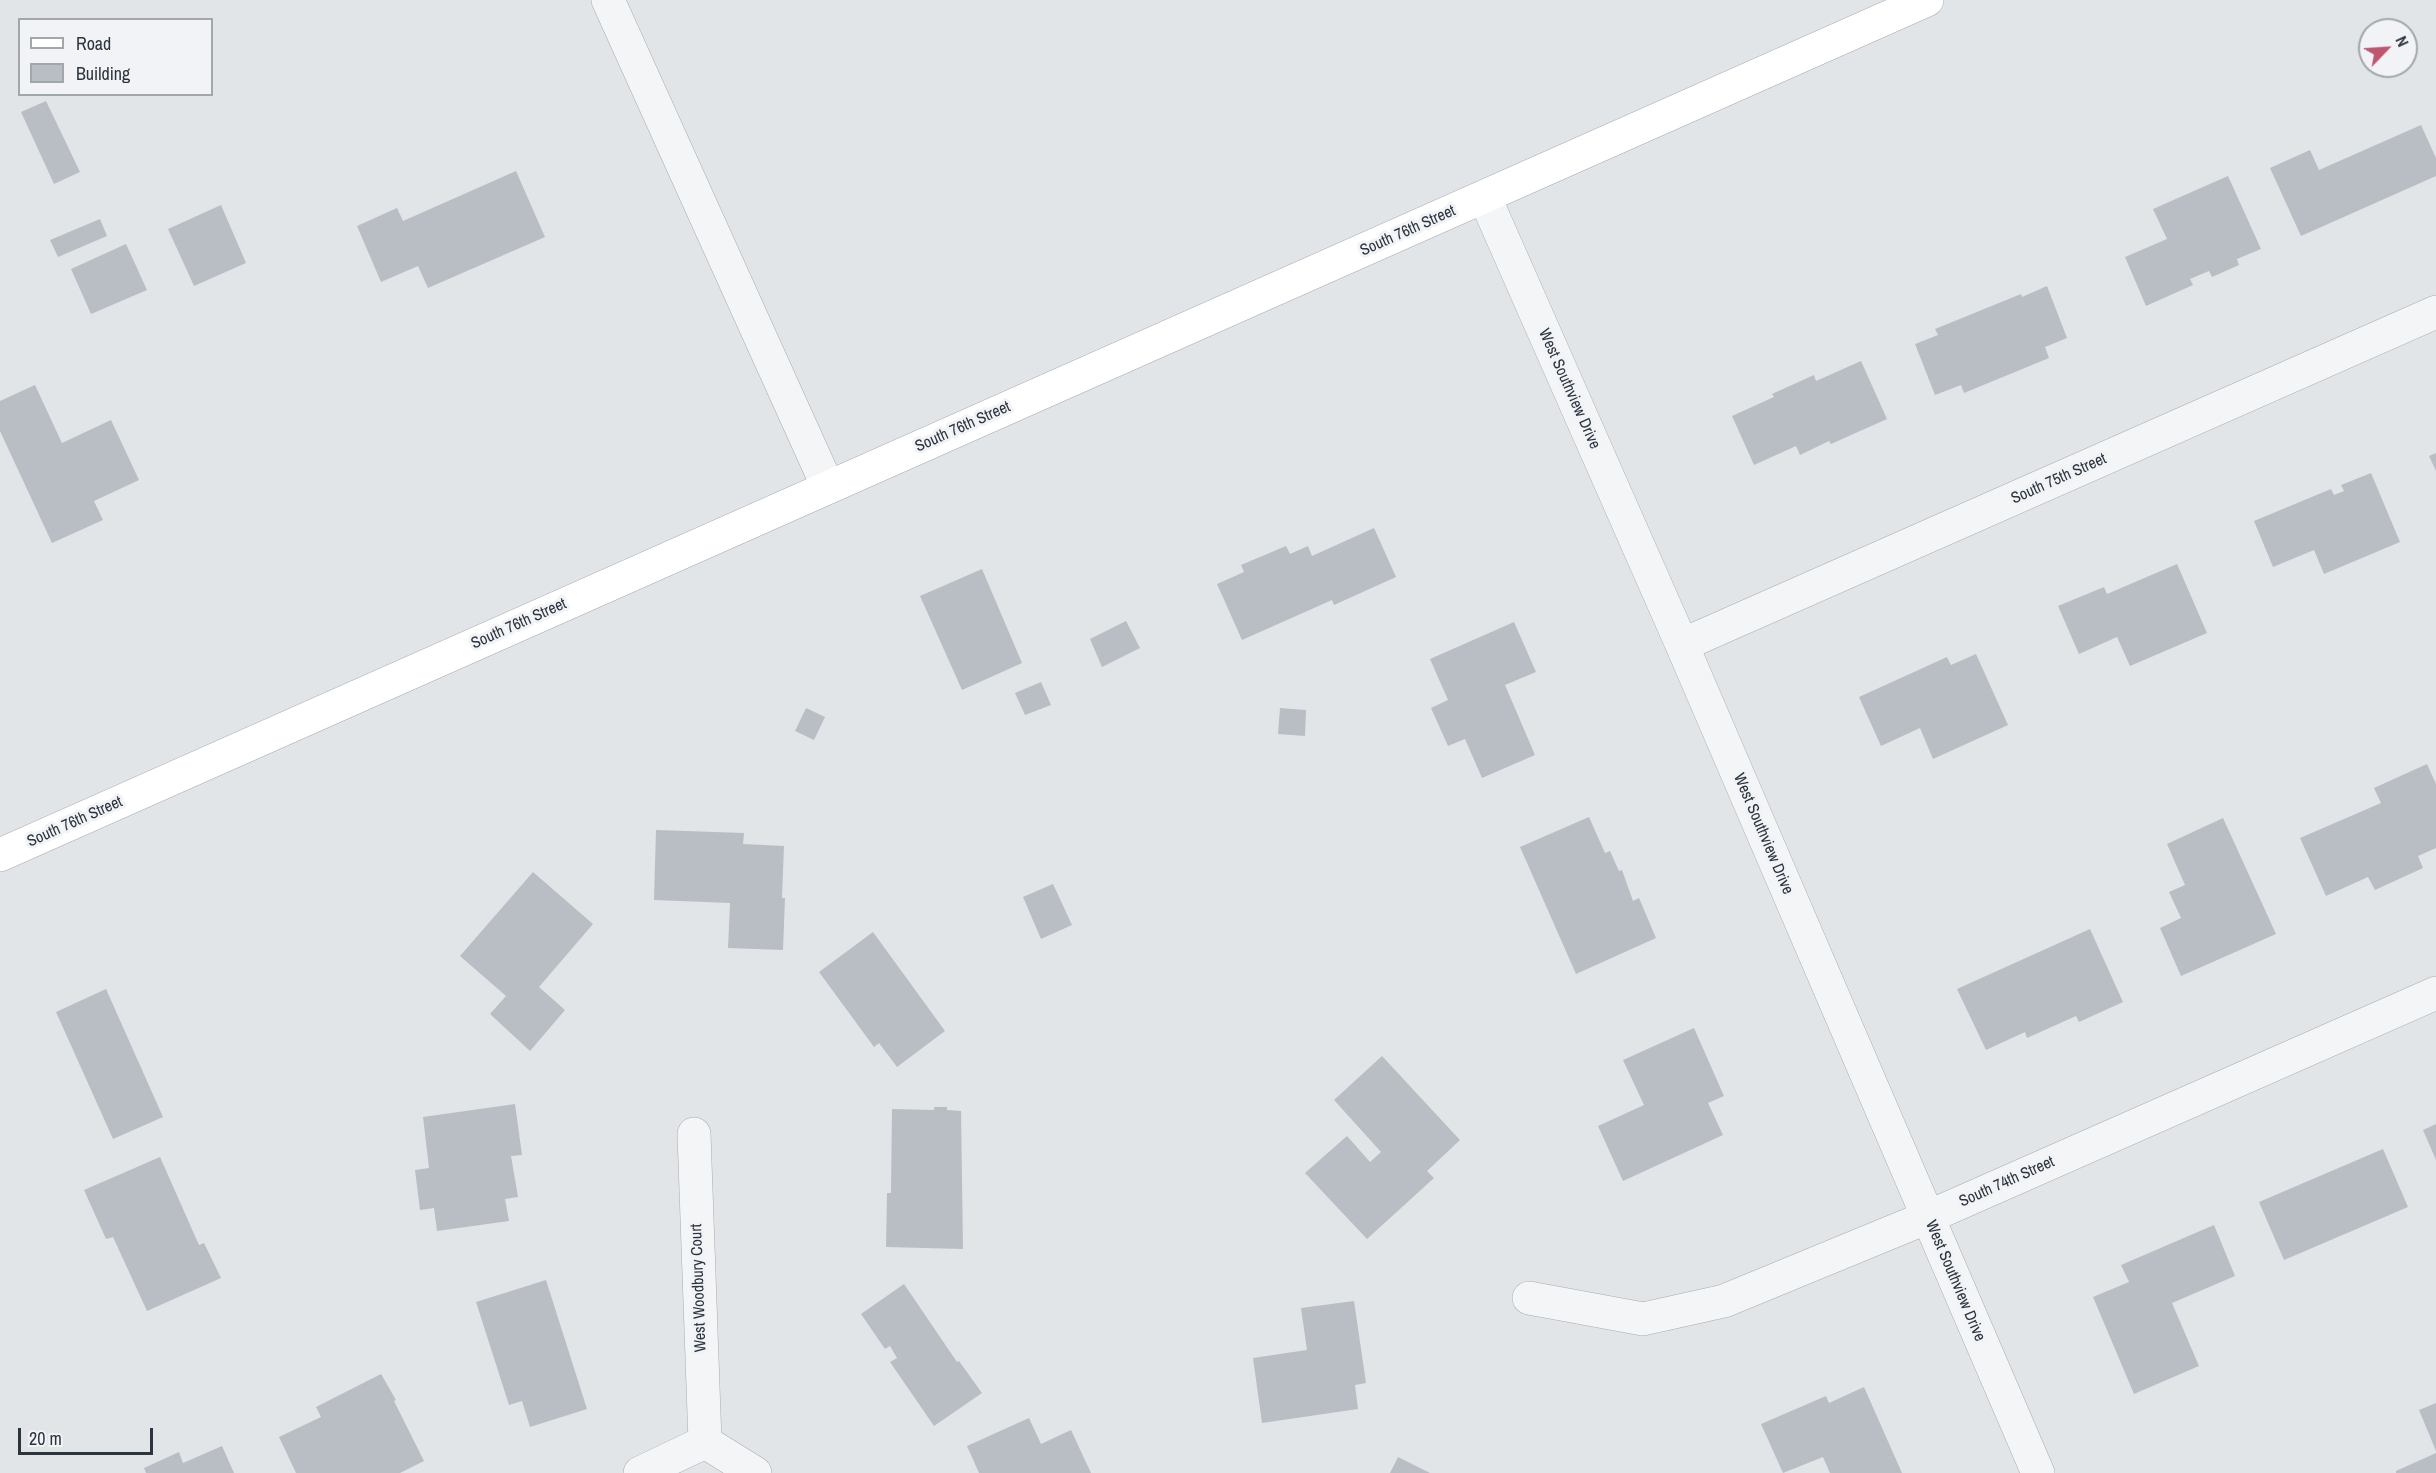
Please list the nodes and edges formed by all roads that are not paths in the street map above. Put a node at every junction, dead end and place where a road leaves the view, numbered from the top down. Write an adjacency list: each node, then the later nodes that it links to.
1 (608, 0): 5 (street)
2 (1927, 0): 3 (main road, South 76th Street)
3 (1485, 198): 5 (main road, South 76th Street); 6 (street, West Southview Drive)
4 (2436, 312): 6 (street, South 75th Street)
5 (828, 487): 7 (main road, South 76th Street)
6 (1682, 645): 10 (street, West Southview Drive)
7 (0, 855)
8 (2436, 993): 10 (street, South 74th Street)
9 (694, 1134): 12 (street, West Woodbury Court)
10 (1928, 1217): 11 (street, South 74th Street); 15 (street, West Southview Drive)
11 (1529, 1298)
12 (705, 1442): 13 (street); 14 (street)
13 (640, 1473)
14 (755, 1473)
15 (2038, 1473)

